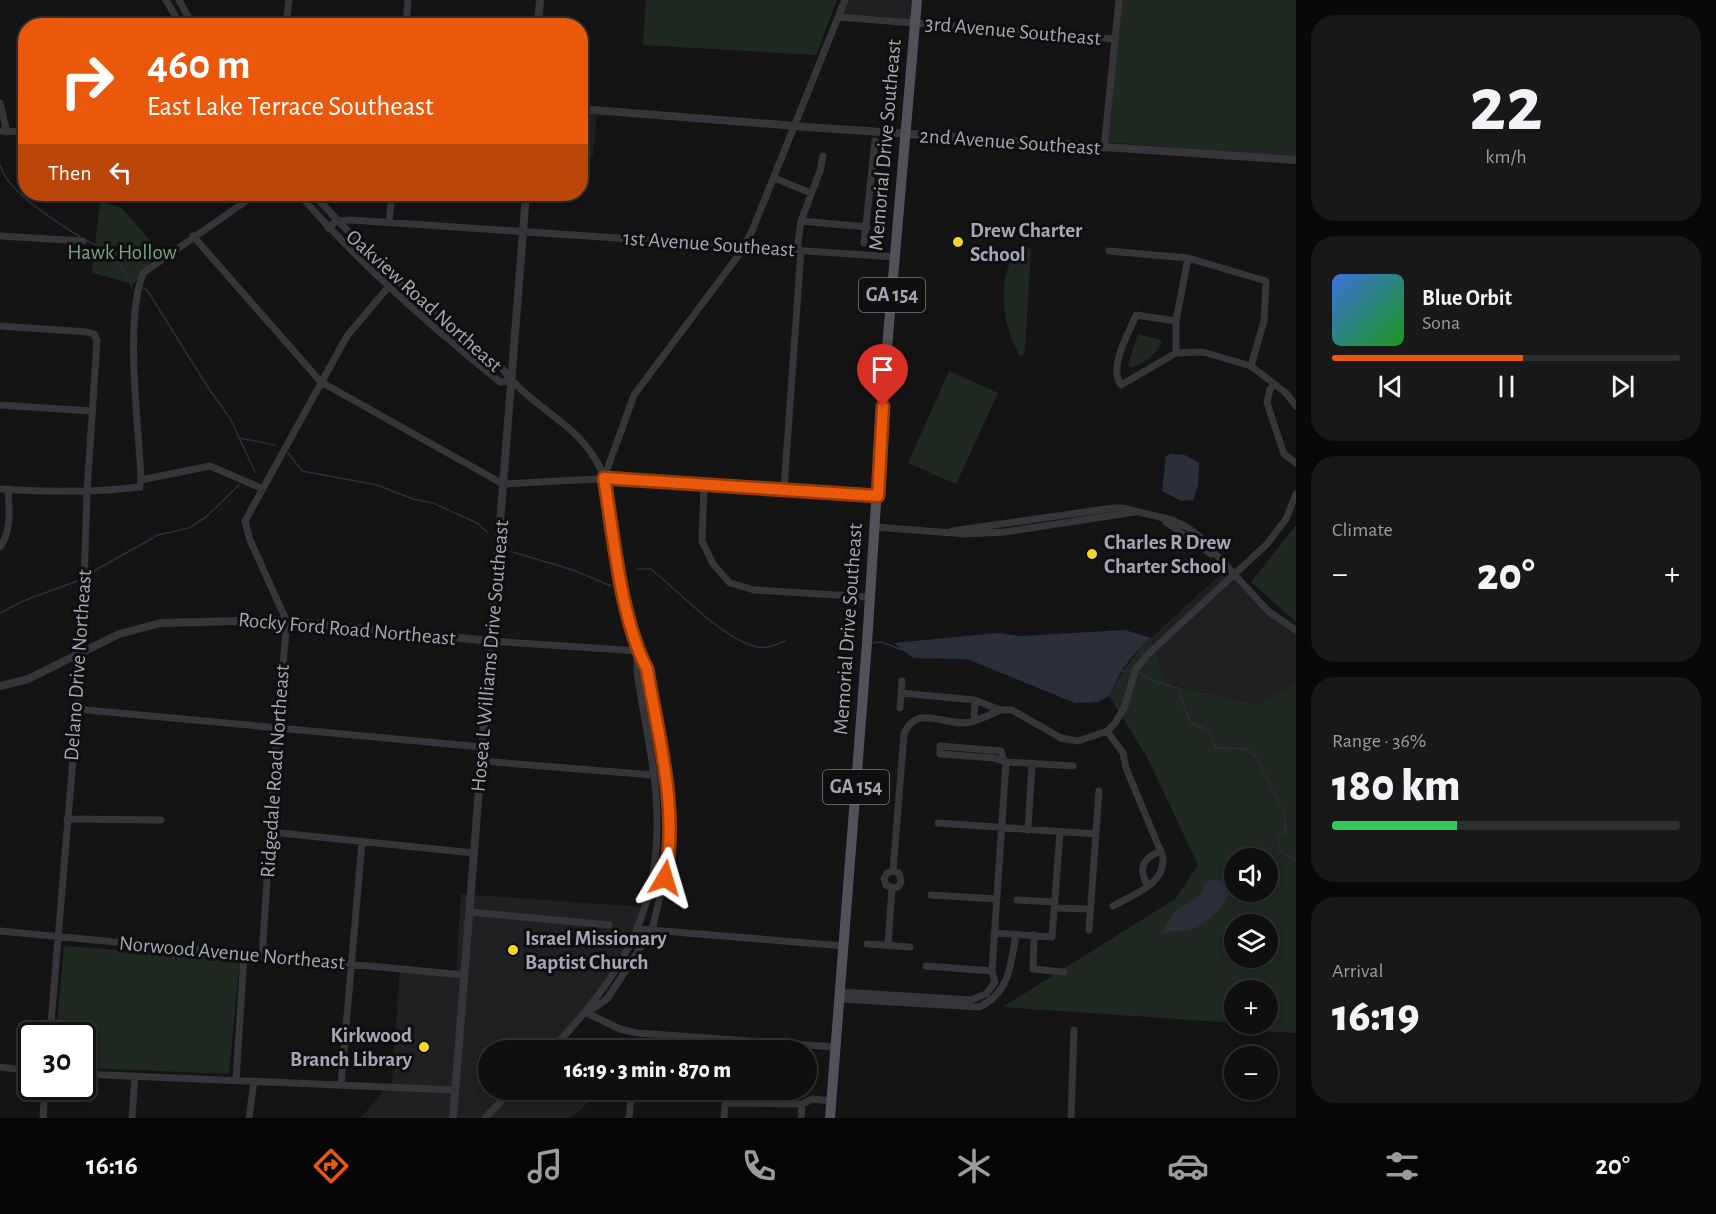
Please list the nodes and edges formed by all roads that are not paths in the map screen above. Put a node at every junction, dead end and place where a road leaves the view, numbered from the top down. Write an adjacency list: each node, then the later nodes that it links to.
1 (166, 0): 10 (street)
2 (179, 0): 11 (street)
3 (289, 0): 12 (street)
4 (408, 0): 13 (street)
5 (540, 0): 14 (street)
6 (845, 0): 9 (street)
7 (917, 0): 15 (main road, Memorial Drive Southeast / GA 154)
8 (1119, 0): 16 (street)
9 (838, 17): 15 (street, 3rd Avenue Southeast); 25 (street)
10 (176, 18)
11 (189, 18)
12 (287, 18)
13 (407, 18)
14 (539, 18)
15 (915, 23): 16 (street, 3rd Avenue Southeast); 20 (main road, Memorial Drive Southeast / GA 154)
16 (1115, 39): 22 (street)
17 (0, 103): 19 (street)
18 (588, 110): 20 (street, 2nd Avenue Southeast, bridge)
19 (3, 132)
20 (906, 135): 22 (street, 2nd Avenue Southeast); 45 (main road, Memorial Drive Southeast / GA 154)
21 (875, 141): 35 (street)
22 (1104, 148): 24 (street, 2nd Avenue Southeast)
23 (823, 156): 26 (street)
24 (1296, 160)
25 (774, 178): 26 (street); 42 (street)
26 (811, 194): 33 (street)
27 (245, 201): 39 (street)
28 (305, 201): 36 (street, Oakview Road Northeast)
29 (319, 201): 32 (street, Oakview Road Northeast)
30 (391, 201): 34 (street)
31 (525, 201): 37 (street, Hosea L Williams Drive Southeast)
32 (336, 221): 34 (street, 1st Avenue Southeast); 36 (street); 47 (street, Oakview Road Northeast)
33 (801, 221): 35 (street); 43 (street)
34 (389, 222): 37 (street, 1st Avenue Southeast)
35 (867, 226): 41 (street)
36 (328, 228): 48 (street, Oakview Road Northeast)
37 (523, 231): 42 (street, 1st Avenue Southeast); 53 (street, Hosea L Williams Drive Southeast)
38 (0, 236): 40 (street)
39 (193, 236): 54 (street); 63 (street)
40 (83, 241)
41 (864, 243)
42 (744, 245): 43 (street, 1st Avenue Southeast); 59 (street)
43 (799, 250): 45 (street, 1st Avenue Southeast); 69 (street)
44 (1109, 251): 46 (street)
45 (895, 257): 72 (main road, Memorial Drive Southeast / GA 154)
46 (1188, 258): 49 (street); 52 (street)
47 (395, 279): 48 (street, Ridgedale Road Northeast); 53 (street, Oakview Road Northeast)
48 (388, 287): 53 (street, Oakview Road Northeast); 54 (street, Ridgedale Road Northeast)
49 (1176, 321): 51 (street); 51 (street)
50 (0, 326): 58 (street, Delano Drive Northeast)
51 (1176, 353): 52 (street)
52 (1251, 366): 55 (street)
53 (511, 381): 60 (street); 64 (street, Hosea L Williams Drive Southeast)
54 (321, 382): 64 (street); 66 (street, Ridgedale Road Northeast)
55 (1274, 384): 57 (street); 61 (street)
56 (0, 405): 58 (street)
57 (1296, 406)
58 (92, 411): 70 (street, Delano Drive Northeast)
59 (612, 454): 60 (street); 62 (street)
60 (592, 456): 62 (street)
61 (1296, 463)
62 (604, 478): 64 (street); 65 (street); 81 (street)
63 (141, 480): 66 (street); 70 (street)
64 (503, 484): 79 (street, Hosea L Williams Drive Southeast)
65 (704, 485): 69 (street); 76 (street)
66 (261, 488): 77 (street, Ridgedale Road Northeast)
67 (0, 489): 68 (street)
68 (8, 489): 70 (street); 74 (street)
69 (784, 489): 72 (street)
70 (87, 490): 80 (street, Delano Drive Northeast)
71 (1296, 494): 75 (street)
72 (878, 496): 73 (main road, Memorial Drive Southeast / GA 154)
73 (875, 527): 75 (street); 76 (main road, Memorial Drive Southeast / GA 154)
74 (0, 547)
75 (1233, 573): 78 (street); 91 (street)
76 (870, 597): 132 (main road, Memorial Drive Southeast / GA 154)
77 (287, 622): 79 (street, Rocky Ford Road Northeast); 80 (street, Rocky Ford Road Northeast); 90 (street, Ridgedale Road Northeast)
78 (1296, 630)
79 (491, 641): 81 (street); 93 (street, Hosea L Williams Drive Southeast)
80 (82, 651): 83 (street, Rocky Ford Road Northeast); 87 (street, Delano Drive Northeast)
81 (638, 651): 98 (street); 124 (street)
82 (902, 681): 84 (street)
83 (0, 686)
84 (901, 693): 85 (street); 86 (street)
85 (975, 700): 88 (street); 89 (street)
86 (900, 708)
87 (76, 709): 90 (street); 100 (street, Delano Drive Northeast)
88 (1000, 710): 89 (street); 91 (street)
89 (974, 721): 111 (street)
90 (277, 728): 93 (street); 105 (street, Ridgedale Road Northeast)
91 (1107, 731): 109 (street)
92 (940, 746): 95 (street)
93 (482, 747): 94 (street, Hosea L Williams Drive Southeast)
94 (481, 761): 98 (street); 110 (street, Hosea L Williams Drive Southeast)
95 (1005, 761): 96 (street); 103 (street)
96 (1032, 764): 97 (street); 104 (street)
97 (1073, 766)
98 (653, 776): 122 (street)
99 (1099, 790): 107 (street)
100 (67, 819): 101 (street); 129 (street, Delano Drive Northeast)
101 (161, 820)
102 (938, 823): 103 (street)
103 (1002, 828): 104 (street); 115 (street)
104 (1028, 830): 106 (street)
105 (270, 832): 108 (street); 135 (street, Ridgedale Road Northeast)
106 (1060, 832): 107 (street); 117 (street)
107 (1096, 834): 119 (street)
108 (362, 842): 110 (street); 136 (street)
109 (1161, 851): 112 (street); 112 (street)
110 (474, 853): 120 (street, Hosea L Williams Drive Southeast)
111 (893, 871): 113 (street); 113 (street)
112 (1148, 886): 118 (street)
113 (892, 888): 131 (street)
114 (930, 895): 115 (street)
115 (997, 899): 126 (street)
116 (1017, 900): 117 (street)
117 (1055, 905): 119 (street); 128 (street)
118 (1113, 906)
119 (1090, 909): 125 (street)
120 (469, 912): 121 (street); 140 (street, Hosea L Williams Drive Southeast)
121 (609, 925)
122 (639, 929): 124 (street); 144 (street)
123 (0, 930): 129 (street, Norwood Avenue Northeast)
124 (652, 930): 132 (street); 144 (street)
125 (1089, 930)
126 (994, 933): 127 (street); 138 (street)
127 (1016, 934): 128 (street); 142 (street)
128 (1034, 935): 139 (street)
129 (60, 937): 134 (street, Norwood Avenue Northeast); 145 (street, Delano Drive Northeast)
130 (867, 944): 131 (street)
131 (888, 945): 133 (street)
132 (844, 946): 143 (main road, Memorial Drive Southeast / GA 154)
133 (910, 947)
134 (243, 955): 135 (street, Norwood Avenue Northeast); 153 (street)
135 (262, 957): 136 (street, Norwood Avenue Northeast)
136 (352, 963): 140 (street, Norwood Avenue Northeast); 155 (street)
137 (926, 966): 138 (street)
138 (992, 971): 141 (street)
139 (1064, 972)
140 (464, 975): 156 (street, Hosea L Williams Drive Southeast)
141 (994, 982): 142 (street); 143 (street)
142 (1004, 986): 143 (street)
143 (840, 995): 148 (main road, Memorial Drive Southeast / GA 154)
144 (587, 1013): 147 (street); 148 (street)
145 (51, 1022)
146 (1074, 1030): 171 (street)
147 (561, 1040)
148 (836, 1047): 160 (main road, Memorial Drive Southeast / GA 154)
149 (0, 1067): 150 (street)
150 (18, 1069)
151 (96, 1075): 152 (street)
152 (135, 1076): 153 (street); 163 (street)
153 (236, 1081): 154 (street)
154 (254, 1081): 155 (street); 164 (street)
155 (341, 1085): 156 (street)
156 (455, 1090): 165 (street, Hosea L Williams Drive Southeast)
157 (44, 1100): 162 (street)
158 (502, 1100): 166 (street)
159 (631, 1100): 167 (street)
160 (832, 1101): 161 (street); 170 (main road, Memorial Drive Southeast / GA 154)
161 (802, 1104): 168 (street); 169 (street)
162 (43, 1118)
163 (132, 1118)
164 (249, 1118)
165 (453, 1118)
166 (485, 1118)
167 (629, 1118)
168 (724, 1118)
169 (801, 1118)
170 (830, 1118)
171 (1071, 1118)

